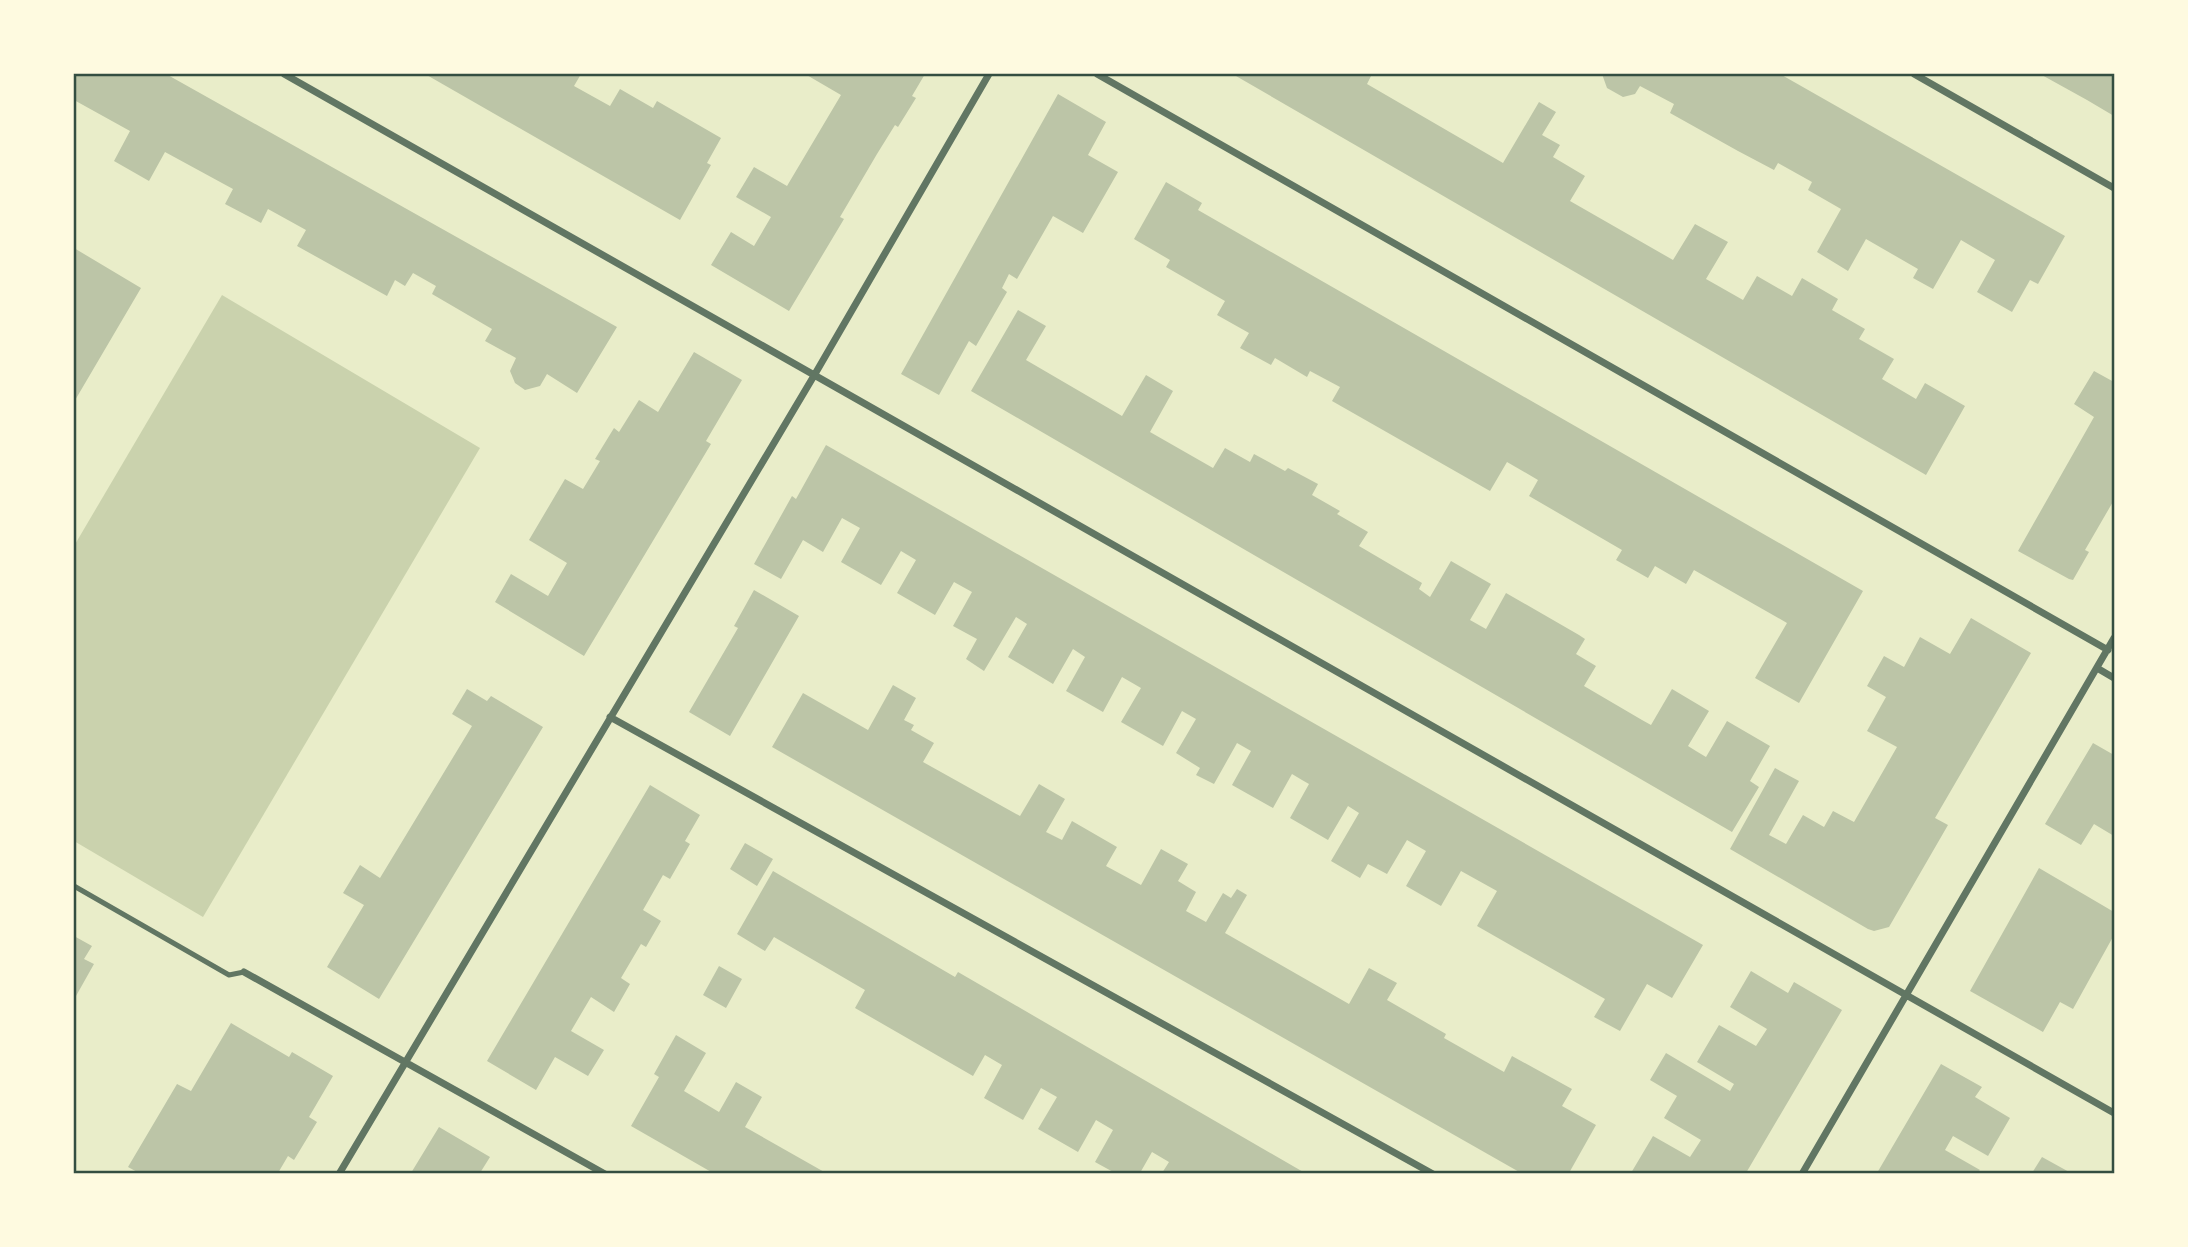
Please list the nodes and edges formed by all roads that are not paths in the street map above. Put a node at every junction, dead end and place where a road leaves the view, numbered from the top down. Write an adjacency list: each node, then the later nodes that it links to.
1 (284, 74): 6 (street)
2 (989, 74): 6 (street)
3 (1097, 74): 8 (street)
4 (1914, 74): 5 (street)
5 (2115, 188)
6 (815, 374): 11 (street); 14 (street)
7 (2115, 638): 8 (street)
8 (2108, 650): 9 (street)
9 (2097, 668): 10 (street); 14 (street)
10 (2115, 678)
11 (610, 717): 15 (street); 19 (street)
12 (74, 886): 13 (lane)
13 (244, 972): 15 (street)
14 (1908, 996): 16 (street); 20 (street)
15 (405, 1061): 17 (street); 18 (street)
16 (2115, 1113)
17 (339, 1174)
18 (605, 1174)
19 (1433, 1174)
20 (1802, 1174)

